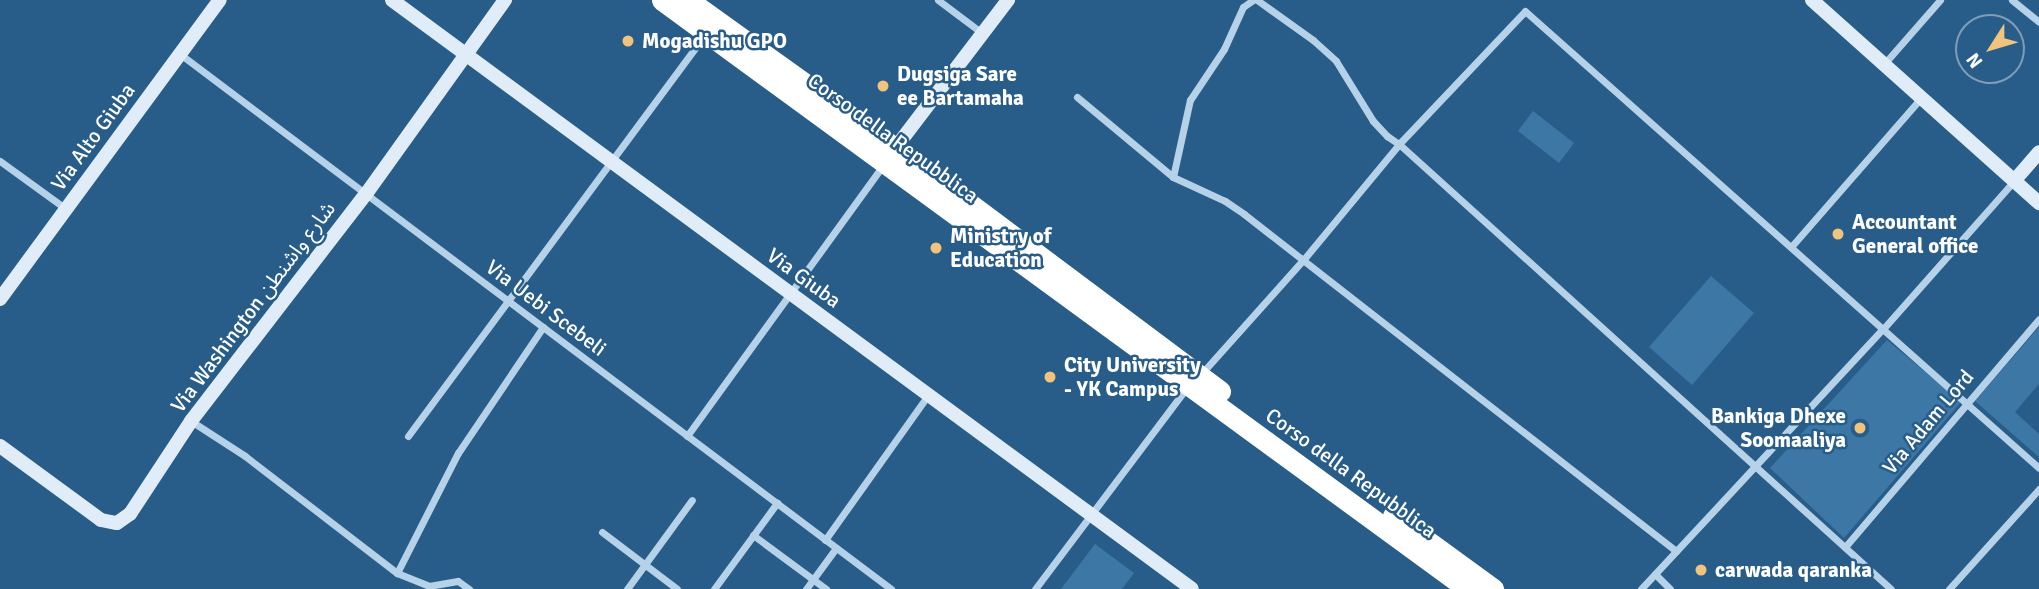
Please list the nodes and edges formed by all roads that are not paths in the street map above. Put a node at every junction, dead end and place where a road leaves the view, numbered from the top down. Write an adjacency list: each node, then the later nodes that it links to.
1 (220, 0): 16 (street, Via Alto Giuba)
2 (392, 0): 15 (street, Via Giuba)
3 (505, 0): 15 (street, Via Washington شارع واشنطن)
4 (662, 0): 13 (highway)
5 (688, 0): 13 (highway)
6 (938, 0): 14 (street)
7 (1008, 0): 14 (street)
8 (1255, 0): 20 (street); 25 (street)
9 (1812, 0): 17 (street)
10 (1940, 0): 17 (street)
11 (2012, 0): 12 (street)
12 (2039, 22)
13 (712, 27): 22 (highway); 23 (street)
14 (982, 34): 22 (street)
15 (464, 53): 23 (street, Via Giuba); 27 (street, Via Washington شارع واشنطن)
16 (180, 54): 27 (street, Via Uebi Scebeli); 29 (street, Via Alto Giuba)
17 (1884, 64): 19 (street)
18 (1077, 97): 25 (street)
19 (1922, 97): 26 (street); 30 (street)
20 (1399, 144): 30 (street); 31 (street); 45 (street)
21 (2039, 152): 26 (street)
22 (890, 155): 32 (street); 38 (highway)
23 (610, 160): 32 (street, Via Giuba); 34 (street)
24 (0, 161): 29 (street)
25 (1173, 177): 31 (street)
26 (2014, 181): 28 (street); 37 (street)
27 (366, 194): 34 (street, Via Uebi Scebeli); 41 (street, Via Washington شارع واشنطن)
28 (2039, 204)
29 (66, 209): 33 (street, Via Alto Giuba)
30 (1791, 247): 37 (street)
31 (1304, 259): 38 (street); 56 (street)
32 (789, 292): 39 (street, Via Giuba); 43 (street)
33 (0, 299)
34 (506, 300): 36 (street, Via Uebi Scebeli); 42 (street)
35 (2039, 319): 40 (street, Via Adam Lord)
36 (543, 327): 43 (street, Via Uebi Scebeli); 58 (street)
37 (1883, 329): 40 (street); 45 (street)
38 (1194, 381): 50 (street); 71 (highway, Corso della Repubblica); 72 (highway)
39 (928, 395): 50 (street, Via Giuba); 53 (street)
40 (1966, 403): 46 (street); 54 (street, Via Adam Lord)
41 (191, 421): 44 (street, Via Washington شارع واشنطن); 58 (street)
42 (408, 436)
43 (687, 436): 49 (street, Via Uebi Scebeli)
44 (0, 446)
45 (1754, 466): 54 (street); 56 (street)
46 (2039, 468)
47 (2039, 489): 76 (street)
48 (692, 500): 57 (street)
49 (777, 503): 52 (street); 53 (street, Via Uebi Scebeli)
50 (1090, 514): 69 (street); 70 (street, Via Giuba)
51 (602, 532): 57 (street)
52 (753, 536): 60 (street); 65 (street)
53 (825, 540): 55 (street, Via Uebi Scebeli)
54 (1845, 547): 75 (street)
55 (836, 548): 60 (street); 68 (street, Via Uebi Scebeli)
56 (1676, 551): 59 (street)
57 (645, 564): 63 (street); 64 (street)
58 (397, 573): 61 (street)
59 (1655, 574): 73 (street); 74 (street)
60 (813, 580): 66 (street); 67 (street)
61 (429, 587): 62 (street)
62 (469, 589)
63 (627, 589)
64 (677, 589)
65 (714, 589)
66 (806, 589)
67 (826, 589)
68 (891, 589)
69 (1035, 589)
70 (1192, 589)
71 (1468, 589)
72 (1493, 589)
73 (1641, 589)
74 (1670, 589)
75 (1891, 589)
76 (1949, 589)

